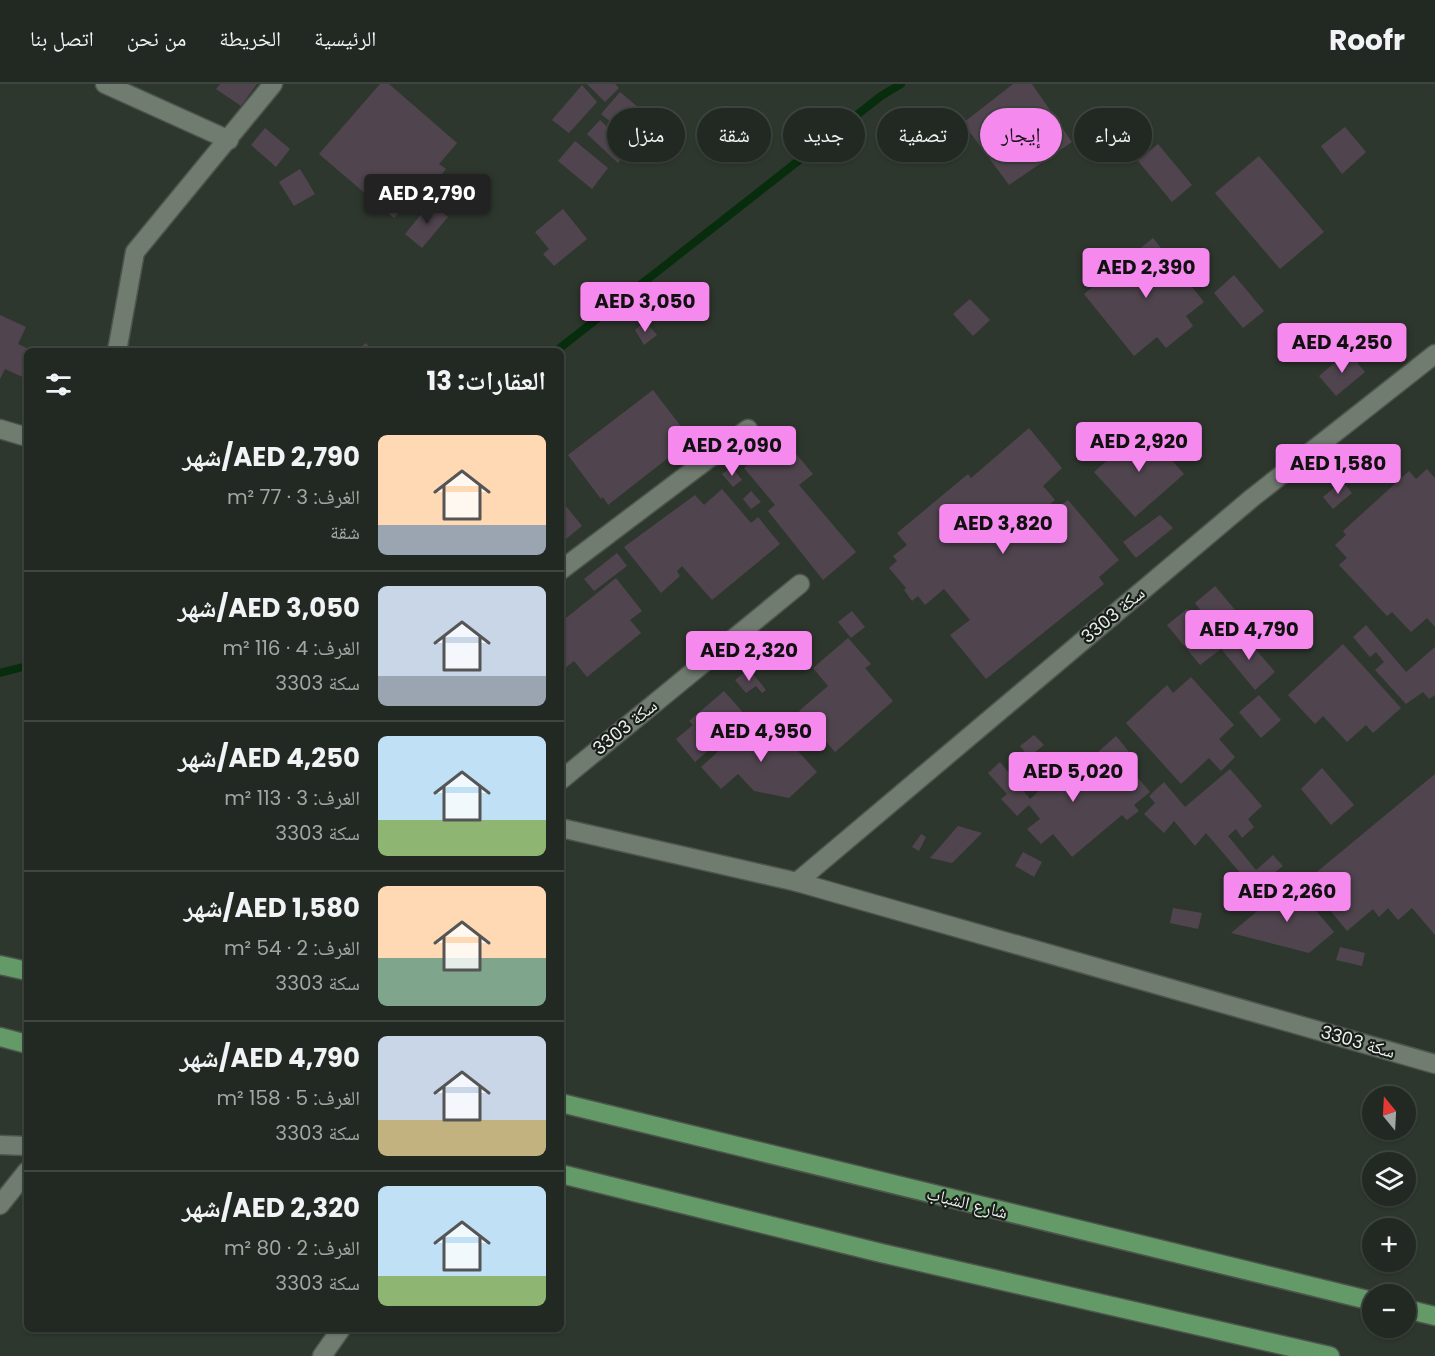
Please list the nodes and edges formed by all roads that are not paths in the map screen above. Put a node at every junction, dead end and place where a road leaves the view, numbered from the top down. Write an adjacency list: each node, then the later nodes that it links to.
1 (105, 84): 3 (street)
2 (273, 84): 3 (street)
3 (229, 140): 4 (street)
4 (118, 348)
5 (1435, 354): 13 (street, سكة 3303)
6 (0, 429): 8 (street)
7 (748, 429): 9 (street)
8 (24, 436)
9 (564, 568)
10 (800, 584): 11 (street, سكة 3303)
11 (564, 778)
12 (564, 829): 13 (street, سكة 3303)
13 (797, 882): 18 (street, سكة 3303)
14 (0, 965): 15 (main road)
15 (24, 970)
16 (0, 1037): 17 (main road)
17 (24, 1043)
18 (1435, 1064)
19 (564, 1104): 25 (main road, شارع الشباب)
20 (0, 1145): 21 (street)
21 (24, 1146)
22 (24, 1175): 24 (street)
23 (564, 1175): 30 (main road)
24 (0, 1205)
25 (1362, 1299)
26 (1416, 1311): 27 (main road)
27 (1435, 1316)
28 (339, 1332): 29 (street)
29 (322, 1356)
30 (1330, 1356)

